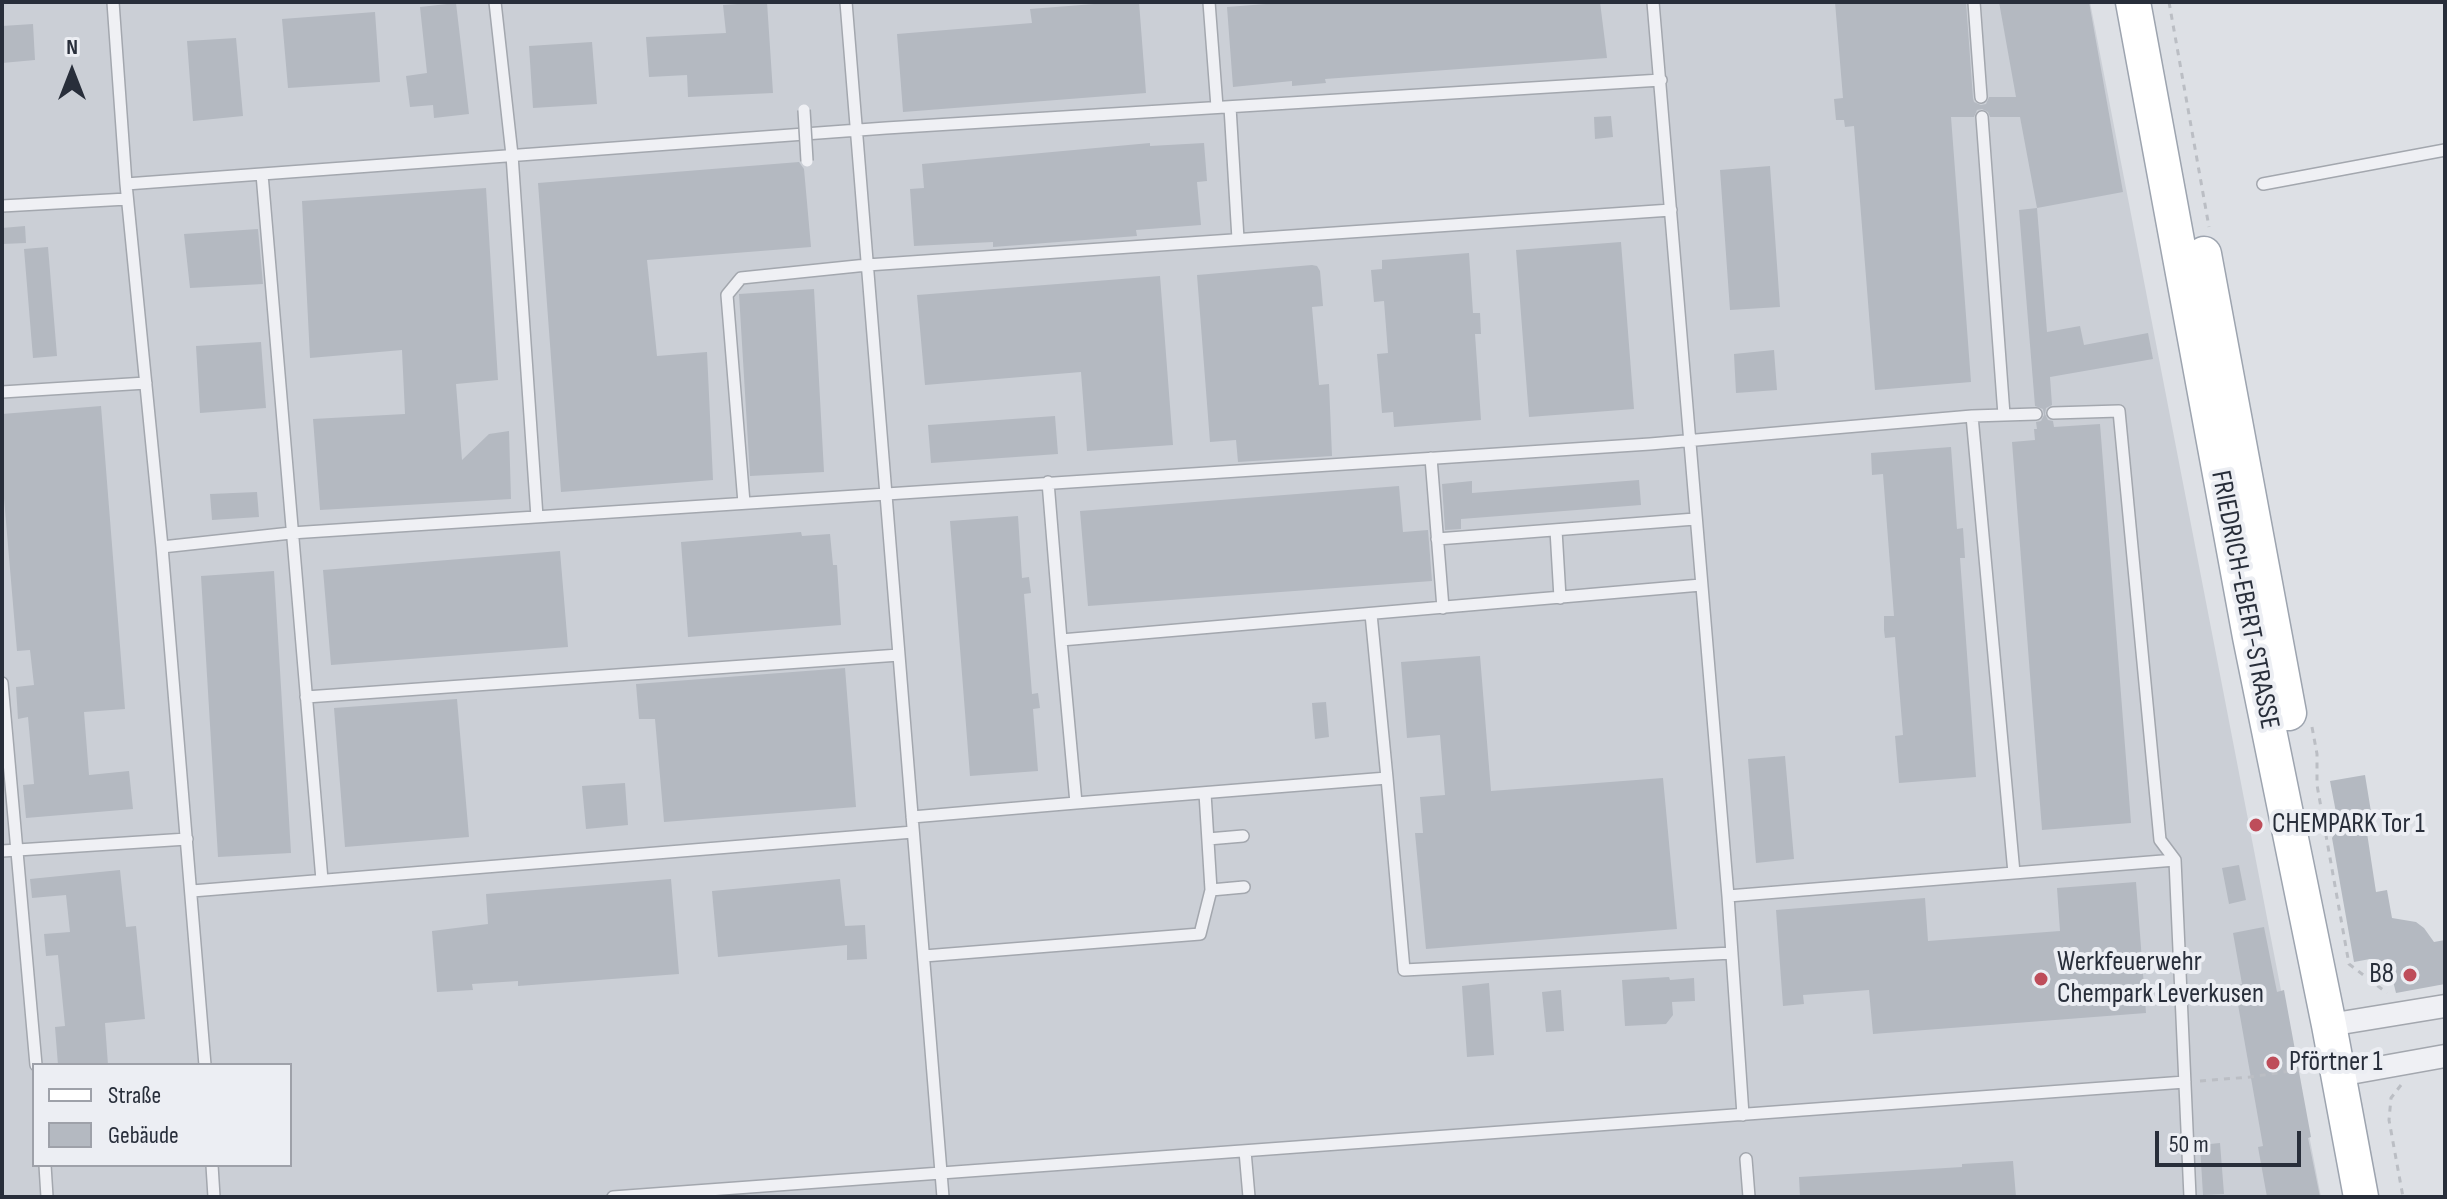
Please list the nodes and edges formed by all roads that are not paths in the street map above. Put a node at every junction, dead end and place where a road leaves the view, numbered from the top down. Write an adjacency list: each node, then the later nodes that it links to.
1 (113, 2): 20 (lane)
2 (495, 2): 17 (lane)
3 (846, 2): 15 (lane)
4 (1209, 2): 11 (lane)
5 (1653, 2): 9 (lane)
6 (1974, 2): 10 (lane)
7 (2133, 2): 72 (main road, FRIEDRICH-EBERT-STRASSE)
8 (2157, 2): 72 (main road, FRIEDRICH-EBERT-STRASSE)
9 (1661, 80): 12 (lane); 24 (lane)
10 (1981, 97)
11 (1217, 107): 12 (lane); 15 (lane)
12 (1230, 107): 25 (lane)
13 (804, 110): 18 (lane, bridge)
14 (1982, 117): 31 (lane)
15 (855, 130): 17 (lane); 26 (lane)
16 (2445, 150): 21 (lane)
17 (512, 155): 19 (lane); 38 (lane)
18 (807, 161)
19 (262, 174): 20 (lane); 41 (lane)
20 (126, 184): 22 (lane)
21 (2263, 184)
22 (127, 199): 23 (lane); 27 (lane)
23 (2, 206)
24 (1671, 210): 25 (lane); 33 (lane)
25 (1238, 239): 26 (lane)
26 (867, 265): 36 (lane); 37 (lane)
27 (146, 383): 28 (lane); 43 (lane)
28 (2, 392)
29 (2053, 413): 62 (lane)
30 (2036, 414): 31 (lane)
31 (2004, 415): 32 (lane)
32 (1972, 416): 33 (lane); 63 (lane)
33 (1689, 440): 34 (lane); 39 (lane)
34 (1431, 458): 35 (lane); 42 (lane)
35 (1048, 482): 36 (lane); 48 (lane)
36 (886, 492): 37 (lane); 49 (lane)
37 (744, 503): 38 (lane)
38 (537, 517): 41 (lane)
39 (1695, 519): 40 (lane); 44 (lane)
40 (1556, 530): 42 (lane); 45 (lane)
41 (291, 533): 43 (lane); 51 (lane)
42 (1437, 539): 46 (lane)
43 (162, 547): 58 (lane)
44 (1701, 585): 45 (lane); 68 (lane)
45 (1560, 598): 46 (lane)
46 (1443, 608): 47 (lane)
47 (1371, 614): 48 (lane); 52 (lane)
48 (1061, 640): 54 (lane)
49 (899, 655): 51 (lane); 55 (lane)
50 (2, 683): 60 (lane)
51 (306, 697): 64 (lane)
52 (1387, 778): 53 (lane); 69 (lane)
53 (1205, 793): 54 (lane); 59 (lane)
54 (1076, 803): 55 (lane)
55 (912, 817): 56 (lane)
56 (913, 832): 64 (lane); 70 (lane)
57 (1243, 836): 59 (lane)
58 (187, 839): 60 (lane); 67 (lane)
59 (1208, 839): 66 (lane)
60 (17, 850): 61 (lane); 74 (lane)
61 (2, 851)
62 (2175, 860): 63 (lane); 77 (lane)
63 (2014, 873): 68 (lane)
64 (322, 880): 67 (lane)
65 (1244, 887): 66 (lane)
66 (1211, 890): 70 (lane)
67 (192, 891): 75 (lane)
68 (1728, 896): 69 (lane)
69 (1732, 953): 78 (lane)
70 (924, 956): 83 (lane)
71 (2445, 1006): 72 (street)
72 (2338, 1024): 76 (main road, FRIEDRICH-EBERT-STRASSE)
73 (2445, 1056): 76 (street)
74 (36, 1063)
75 (205, 1063)
76 (2348, 1074): 91 (main road, FRIEDRICH-EBERT-STRASSE); 92 (main road, FRIEDRICH-EBERT-STRASSE)
77 (2185, 1082): 78 (lane); 90 (lane)
78 (1743, 1115): 79 (lane)
79 (1245, 1151): 83 (lane); 88 (lane)
80 (1746, 1159): 89 (lane)
81 (45, 1167): 84 (lane)
82 (212, 1167): 85 (lane)
83 (941, 1173): 86 (lane); 87 (lane)
84 (47, 1197)
85 (214, 1197)
86 (613, 1197)
87 (943, 1197)
88 (1249, 1197)
89 (1749, 1197)
90 (2190, 1197)
91 (2361, 1197)
92 (2379, 1197)

